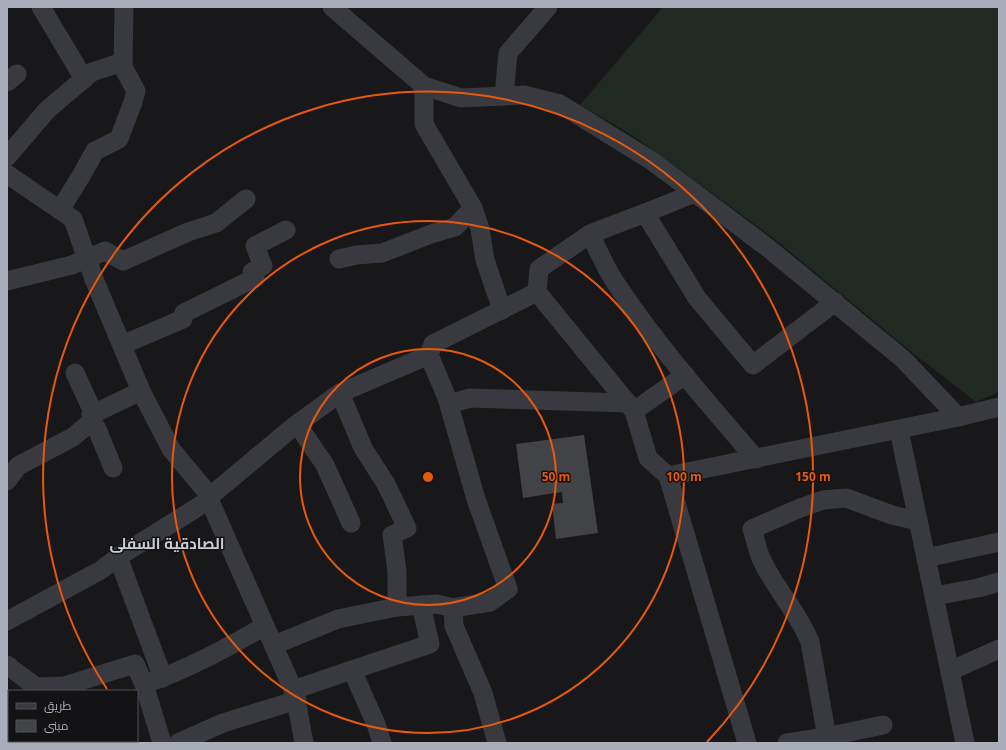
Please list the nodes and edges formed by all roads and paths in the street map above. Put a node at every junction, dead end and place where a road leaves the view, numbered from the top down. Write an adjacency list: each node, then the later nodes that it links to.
1 (41, 7): 6 (street)
2 (332, 7): 7 (street)
3 (548, 7): 8 (street)
4 (130, 8): 5 (street)
5 (123, 62): 6 (street); 14 (street)
6 (84, 79): 9 (street)
7 (424, 86): 8 (street); 13 (street)
8 (504, 96): 11 (street)
9 (7, 158)
10 (7, 174): 14 (street)
11 (695, 194): 15 (street); 22 (street)
12 (246, 199): 18 (street)
13 (473, 208): 19 (street); 23 (street)
14 (60, 210): 18 (street)
15 (645, 213): 17 (street); 22 (street)
16 (286, 230): 24 (street)
17 (590, 234): 21 (street); 27 (street)
18 (87, 259): 20 (street); 24 (street)
19 (338, 259)
20 (7, 281)
21 (537, 292): 23 (street); 31 (street)
22 (835, 302): 34 (street)
23 (502, 310): 25 (street)
24 (122, 345): 28 (street)
25 (429, 355): 29 (street); 30 (street)
26 (75, 373): 33 (street)
27 (685, 375): 31 (street); 37 (street)
28 (141, 391): 33 (street); 41 (street)
29 (340, 393): 35 (street); 50 (street)
30 (449, 404): 31 (street); 51 (street)
31 (631, 407): 39 (street)
32 (999, 407): 34 (street)
33 (93, 417): 38 (street); 40 (street)
34 (958, 417): 36 (street)
35 (297, 424): 41 (street); 43 (street)
36 (899, 430): 37 (street); 42 (street)
37 (756, 458): 39 (street)
38 (113, 468)
39 (668, 476): 70 (street)
40 (7, 481)
41 (209, 499): 45 (street); 53 (street)
42 (918, 521): 46 (street); 64 (street)
43 (350, 524)
44 (999, 542): 46 (street)
45 (118, 557): 52 (street); 59 (street)
46 (926, 558): 48 (street)
47 (999, 582): 48 (street)
48 (934, 596): 58 (street)
49 (421, 605): 50 (street); 51 (street); 57 (street)
50 (397, 607): 54 (street)
51 (452, 608): 69 (street)
52 (7, 621)
53 (265, 626): 54 (street); 59 (street)
54 (274, 645): 62 (street)
55 (999, 649): 58 (street)
56 (7, 665): 61 (street)
57 (352, 670): 62 (street); 68 (street)
58 (950, 671): 72 (street)
59 (163, 678): 60 (street)
60 (144, 684): 61 (street); 66 (street)
61 (37, 689)
62 (295, 695): 65 (street); 67 (street)
63 (883, 725): 64 (street)
64 (827, 740): 71 (street)
65 (301, 742)
66 (162, 743)
67 (178, 743)
68 (382, 743)
69 (497, 743)
70 (747, 743)
71 (787, 743)
72 (965, 743)

